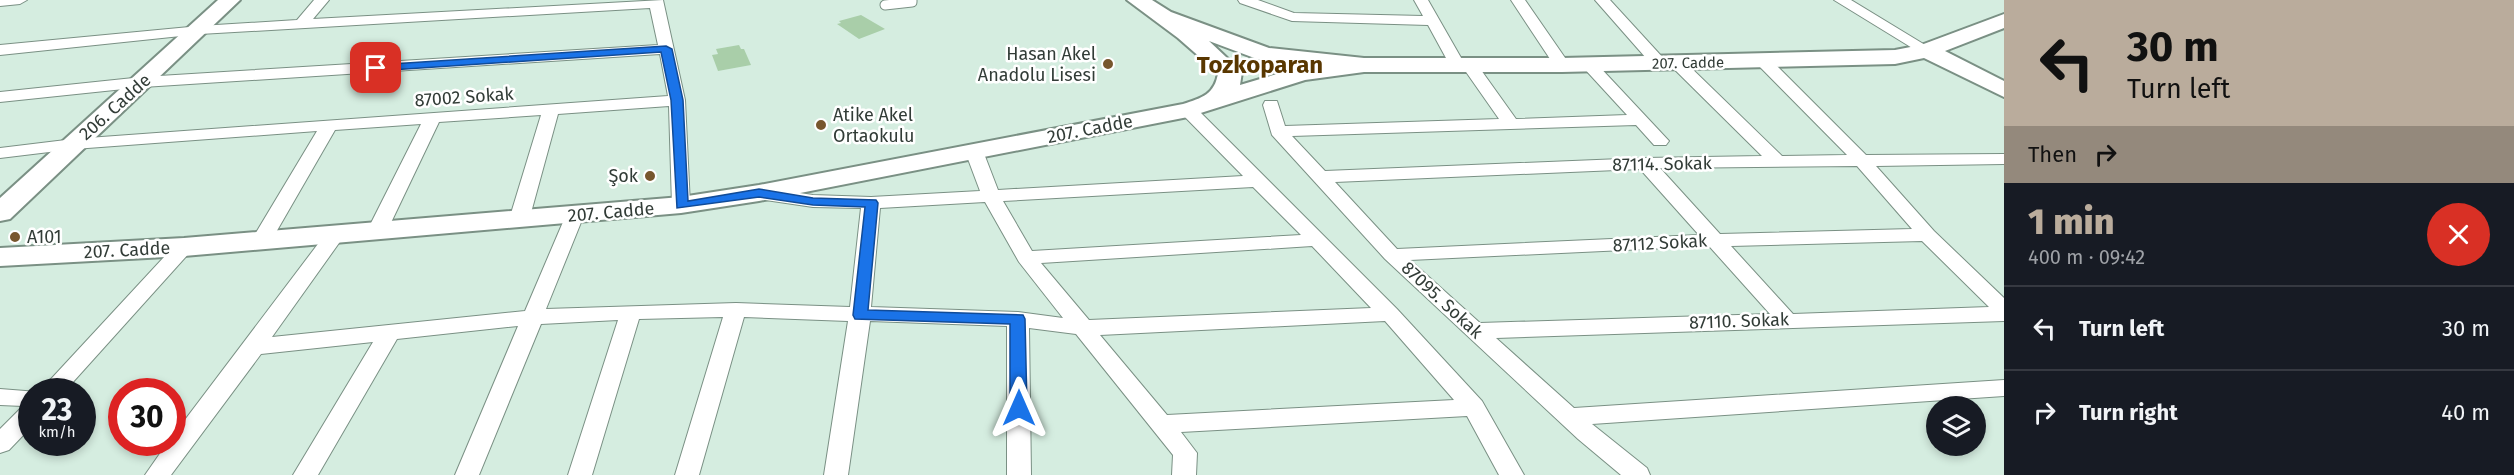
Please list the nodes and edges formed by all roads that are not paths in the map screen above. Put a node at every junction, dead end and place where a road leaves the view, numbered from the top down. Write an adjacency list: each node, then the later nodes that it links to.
1 (20, 0): 13 (street)
2 (230, 0): 23 (street, 206. Cadde)
3 (322, 0): 22 (street)
4 (414, 0): 17 (street)
5 (912, 0): 16 (lane)
6 (1137, 0): 18 (street)
7 (1245, 0): 19 (street)
8 (1335, 0): 19 (street)
9 (1421, 0): 21 (street)
10 (1518, 0): 31 (street)
11 (1602, 0): 29 (street)
12 (1841, 0): 26 (street)
13 (0, 2)
14 (657, 2): 15 (street); 24 (street)
15 (575, 4): 17 (street)
16 (885, 5)
17 (404, 17): 22 (street)
18 (1166, 17): 27 (street); 34 (street)
19 (1340, 19): 21 (street)
20 (2004, 20): 26 (street, 207. Cadde)
21 (1431, 21): 33 (street)
22 (302, 23): 23 (street)
23 (200, 30): 25 (street); 35 (street, 206. Cadde)
24 (666, 49): 35 (street); 39 (street)
25 (0, 50)
26 (1928, 51): 28 (street, 207. Cadde); 37 (street)
27 (1265, 54): 30 (street); 34 (street); 36 (street)
28 (1764, 62): 29 (street, 207. Cadde); 53 (street)
29 (1668, 63): 32 (street, 207. Cadde); 54 (street)
30 (1364, 64): 33 (street, 207. Cadde); 36 (street, 207. Cadde)
31 (1562, 65): 32 (street, 207. Cadde); 33 (street, 207. Cadde)
32 (1589, 65): 44 (street)
33 (1464, 66): 45 (street)
34 (1230, 72): 36 (street); 41 (street)
35 (143, 82): 38 (street); 49 (street, 206. Cadde)
36 (1275, 82): 40 (street); 41 (street, 207. Cadde)
37 (2004, 90)
38 (0, 97)
39 (677, 100): 42 (street, 87002 Sokak); 61 (street)
40 (1271, 105): 47 (street, 87095. Sokak)
41 (1201, 106): 50 (street, 207. Cadde); 57 (street)
42 (551, 110): 43 (street, 87002 Sokak); 64 (street)
43 (432, 119): 46 (street, 87002 Sokak); 65 (street)
44 (1641, 120): 45 (street); 48 (street)
45 (1511, 124): 47 (street)
46 (329, 125): 49 (street, 87002 Sokak); 70 (street)
47 (1278, 130): 56 (street, 87095. Sokak)
48 (1660, 141)
49 (74, 144): 51 (street, 87002 Sokak); 62 (street, 206. Cadde)
50 (974, 151): 58 (street, 207. Cadde); 59 (street)
51 (0, 153)
52 (2004, 159): 53 (street, 87114. Sokak)
53 (1861, 160): 54 (street, 87114. Sokak); 66 (street)
54 (1776, 161): 55 (street, 87114. Sokak)
55 (1645, 164): 56 (street, 87114. Sokak); 69 (street)
56 (1320, 177): 72 (street, 87095. Sokak)
57 (1258, 181): 59 (street); 68 (street)
58 (759, 193): 60 (street); 61 (street, 207. Cadde)
59 (991, 196): 60 (street); 74 (street)
60 (872, 203): 80 (street)
61 (681, 206): 63 (street, 207. Cadde)
62 (0, 213)
63 (575, 215): 64 (street, 207. Cadde); 81 (street)
64 (519, 220): 65 (street, 207. Cadde)
65 (377, 231): 67 (street, 207. Cadde)
66 (1927, 235): 69 (street, 87112 Sokak); 78 (street)
67 (334, 236): 70 (street, 207. Cadde); 87 (street)
68 (1317, 240): 74 (street); 79 (street)
69 (1716, 240): 72 (street, 87112 Sokak); 83 (street)
70 (261, 241): 71 (street, 207. Cadde)
71 (184, 247): 73 (street, 207. Cadde); 88 (street)
72 (1392, 255): 85 (street, 87095. Sokak)
73 (12, 256): 75 (street)
74 (1026, 258): 84 (street)
75 (0, 276)
76 (736, 310): 77 (street); 80 (street); 101 (street)
77 (631, 312): 81 (street); 100 (street)
78 (2004, 312): 83 (street, 87110. Sokak)
79 (1390, 314): 84 (street); 92 (street)
80 (860, 315): 82 (street); 102 (street)
81 (532, 316): 86 (street); 99 (street)
82 (1018, 319): 84 (street); 103 (street)
83 (1786, 319): 85 (street, 87110. Sokak)
84 (1084, 328): 94 (street)
85 (1475, 331): 93 (street, 87095. Sokak)
86 (390, 332): 87 (street); 98 (street)
87 (254, 347): 97 (street)
88 (63, 378)
89 (2004, 388): 93 (street)
90 (0, 397): 91 (street)
91 (18, 398)
92 (1474, 407): 94 (street); 105 (street)
93 (1569, 417): 106 (street, 87095. Sokak)
94 (1163, 424): 104 (street)
95 (18, 425): 96 (street)
96 (0, 444)
97 (157, 475)
98 (305, 475)
99 (467, 475)
100 (580, 475)
101 (687, 475)
102 (836, 475)
103 (1019, 475)
104 (1184, 475)
105 (1512, 475)
106 (1638, 475)

